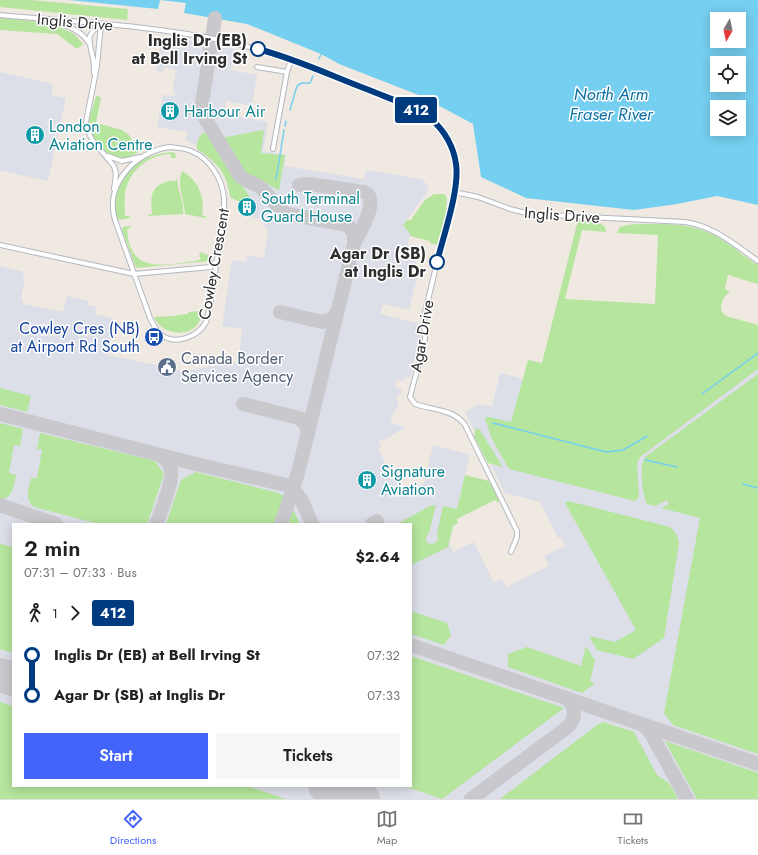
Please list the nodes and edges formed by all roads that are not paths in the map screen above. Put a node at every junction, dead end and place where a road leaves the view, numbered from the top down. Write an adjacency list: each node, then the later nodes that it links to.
1 (0, 15): 2 (street, Inglis Drive)
2 (45, 19): 3 (street, Inglis Drive); 4 (street)
3 (101, 24): 4 (street); 5 (street, Inglis Drive); 8 (street)
4 (90, 47): 8 (street)
5 (292, 60): 7 (street); 12 (street, Inglis Drive)
6 (257, 67): 7 (street)
7 (287, 72): 9 (street)
8 (95, 77): 10 (street)
9 (273, 149)
10 (104, 154): 11 (street); 13 (street)
11 (144, 155): 13 (street, Cowley Crescent); 15 (street, Cowley Crescent)
12 (454, 192): 16 (street, Inglis Drive); 18 (street, Agar Drive)
13 (113, 200): 17 (street, Cowley Crescent)
14 (0, 245): 17 (street)
15 (217, 260): 17 (street); 17 (street, Cowley Crescent)
16 (758, 261)
17 (134, 274)
18 (511, 552)

